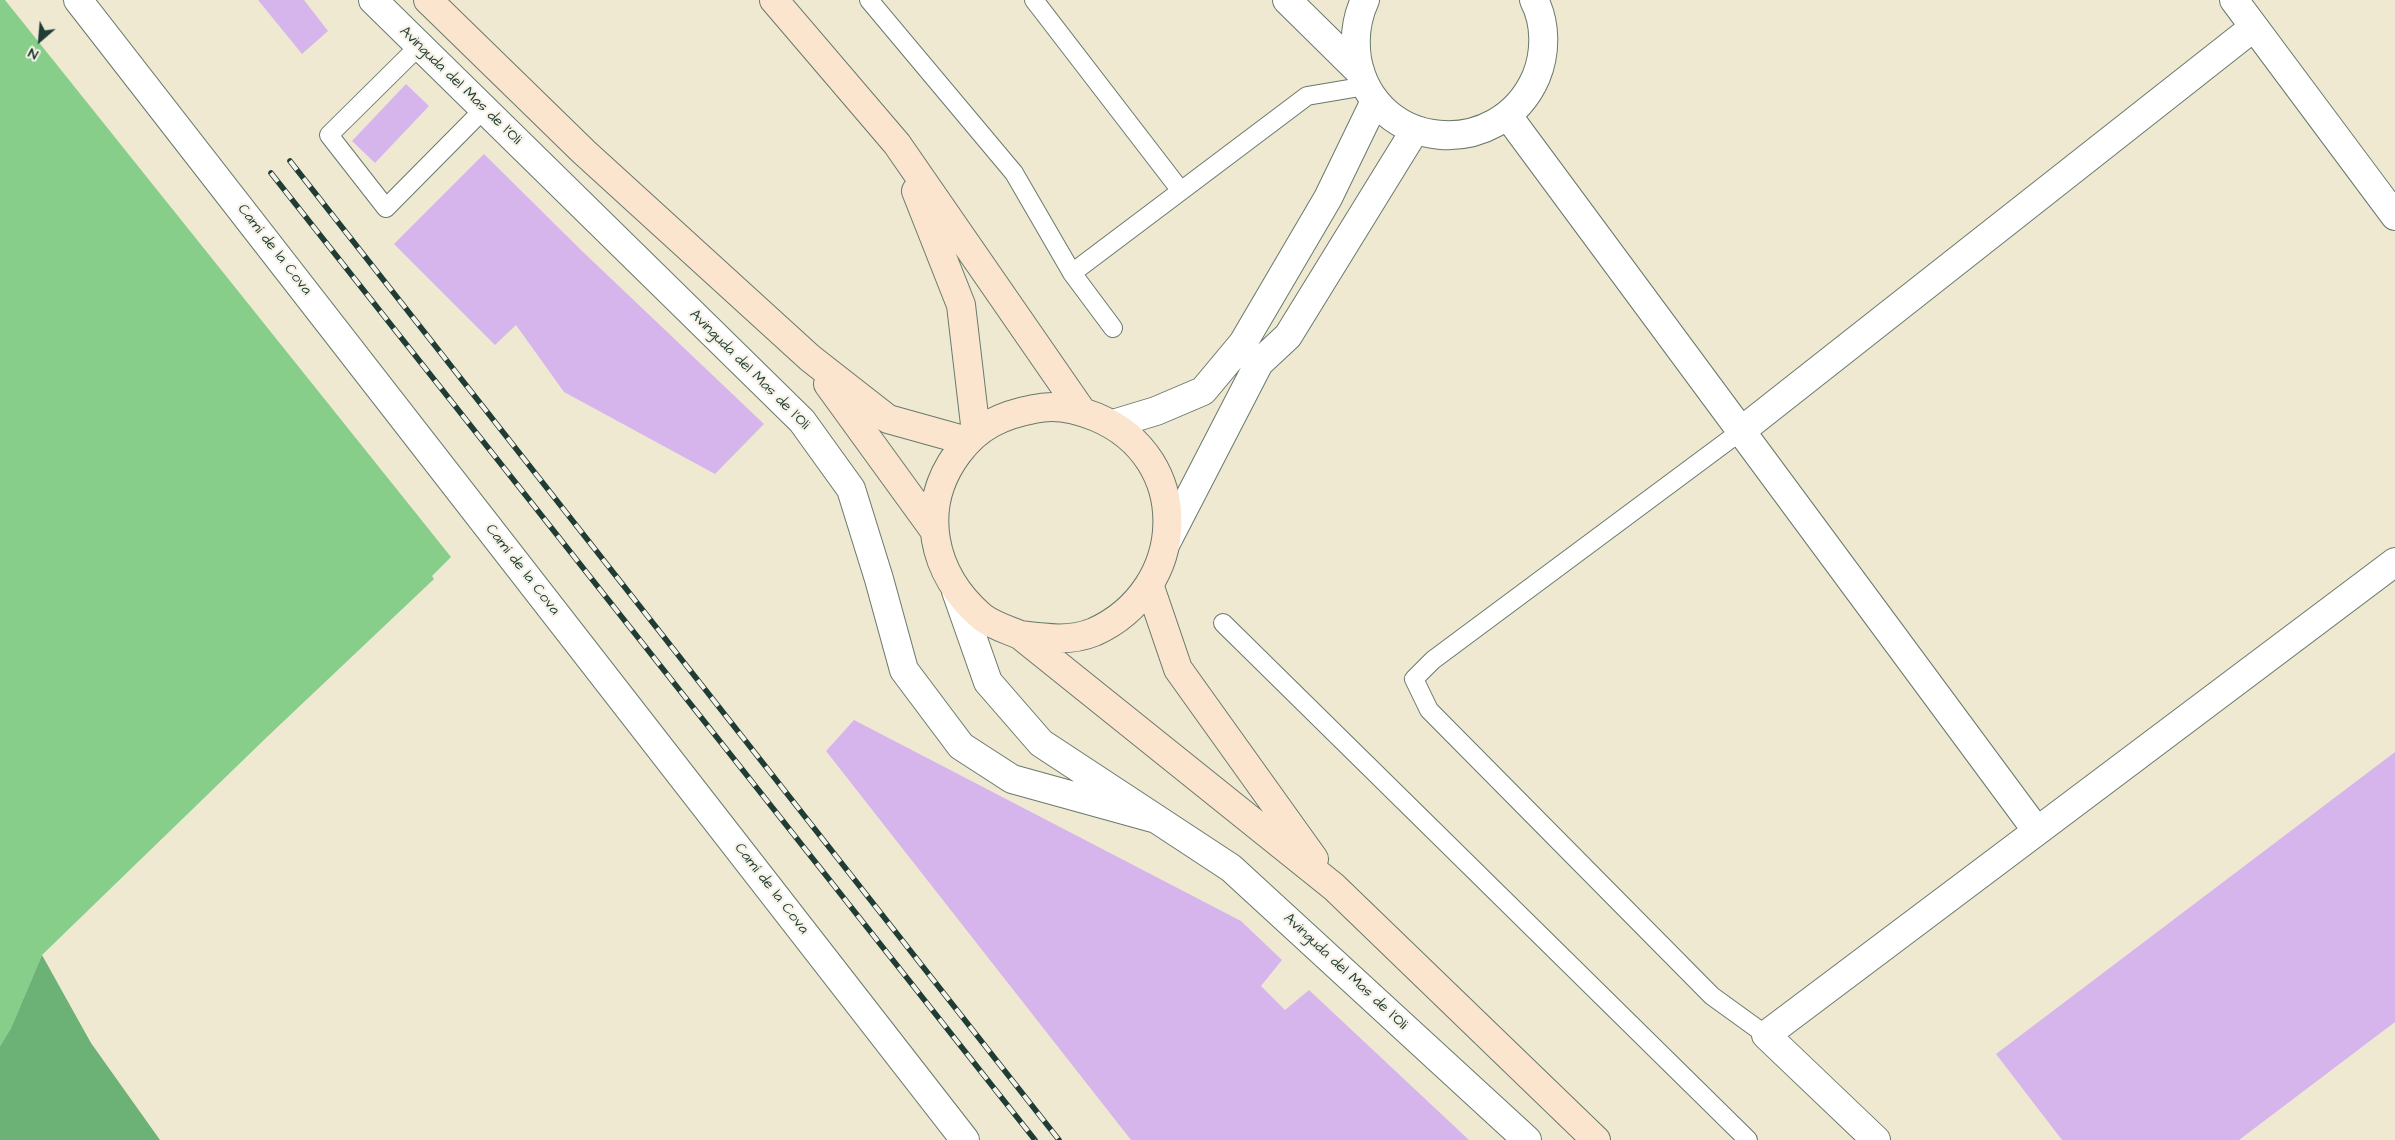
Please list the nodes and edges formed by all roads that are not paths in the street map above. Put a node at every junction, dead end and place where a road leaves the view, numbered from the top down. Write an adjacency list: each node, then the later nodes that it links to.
1 (78, 0): 39 (street, Camí de la Cova)
2 (373, 0): 12 (street, Avinguda del Mas de l'Oli)
3 (428, 0): 22 (main road)
4 (774, 0): 17 (main road)
5 (869, 0): 20 (lane)
6 (1034, 0): 18 (lane)
7 (1287, 0): 13 (street)
8 (1365, 0): 13 (street)
9 (2234, 0): 11 (street)
10 (1536, 1): 15 (street)
11 (2254, 27): 19 (street); 25 (street)
12 (420, 46): 14 (street, Avinguda del Mas de l'Oli); 14 (lane)
13 (1367, 86): 16 (street); 18 (lane); 24 (street)
14 (484, 109): 34 (street, Avinguda del Mas de l'Oli)
15 (1508, 116): 16 (street); 25 (street)
16 (1415, 130): 28 (street)
17 (897, 144): 23 (main road); 26 (main road)
18 (1181, 191): 20 (lane)
19 (2395, 216)
20 (1072, 274): 21 (lane)
21 (1113, 328)
22 (810, 358): 26 (main road); 27 (main road)
23 (1081, 410): 24 (main road); 26 (main road)
24 (1113, 424): 28 (main road)
25 (1741, 431): 35 (street); 37 (lane)
26 (972, 437): 27 (main road)
27 (934, 530): 31 (main road)
28 (1166, 542): 30 (main road)
29 (2395, 562): 35 (street)
30 (1150, 586): 33 (main road); 36 (main road)
31 (956, 591): 33 (main road); 34 (street, Avinguda del Mas de l'Oli)
32 (1223, 623): 41 (lane)
33 (1020, 635): 36 (main road)
34 (1153, 818): 38 (street, Avinguda del Mas de l'Oli)
35 (2037, 831): 37 (street)
36 (1334, 886): 40 (main road)
37 (1766, 1035): 42 (street)
38 (1518, 1137)
39 (965, 1140)
40 (1596, 1140)
41 (1748, 1140)
42 (1876, 1140)

